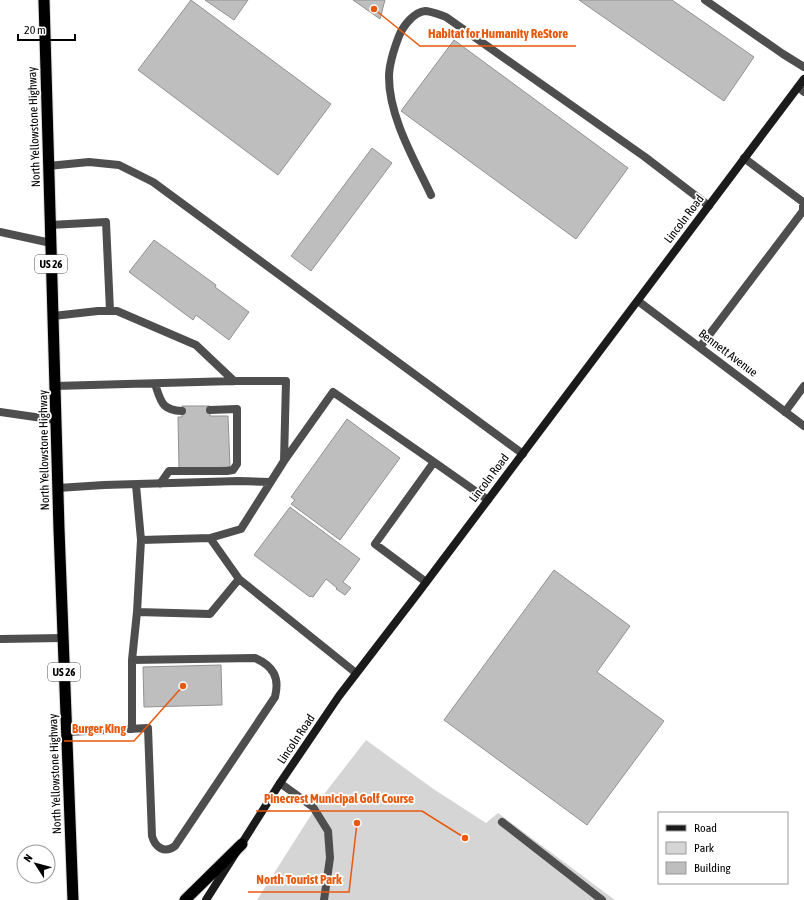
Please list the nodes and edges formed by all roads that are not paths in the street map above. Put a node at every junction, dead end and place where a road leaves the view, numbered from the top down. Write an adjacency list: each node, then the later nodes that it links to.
1 (44, 0): 7 (highway, North Yellowstone Highway / US 26)
2 (705, 0): 3 (street)
3 (804, 67)
4 (804, 79): 5 (main road, Lincoln Road)
5 (801, 90): 6 (main road, Lincoln Road)
6 (744, 158): 9 (main road, Lincoln Road); 16 (street)
7 (48, 166): 10 (highway, North Yellowstone Highway / US 26); 27 (street)
8 (431, 195): 9 (street)
9 (709, 206): 13 (main road, Lincoln Road)
10 (50, 225): 12 (highway, North Yellowstone Highway / US 26); 14 (street)
11 (0, 232): 12 (street)
12 (50, 243): 15 (highway, North Yellowstone Highway / US 26)
13 (638, 301): 16 (street, Bennett Avenue); 27 (main road, Lincoln Road)
14 (110, 311): 15 (street); 17 (street)
15 (53, 316): 19 (highway, North Yellowstone Highway / US 26)
16 (700, 346): 24 (street, Bennett Avenue)
17 (234, 381): 18 (street); 28 (street)
18 (154, 384): 19 (street); 22 (street)
19 (55, 386): 25 (highway, North Yellowstone Highway / US 26)
20 (804, 386): 24 (street)
21 (210, 410): 31 (street)
22 (182, 411)
23 (0, 412): 25 (street)
24 (785, 412): 26 (street, Bennett Avenue)
25 (56, 420): 33 (highway, North Yellowstone Highway / US 26)
26 (804, 426)
27 (523, 454): 34 (main road, Lincoln Road)
28 (284, 461): 29 (street); 30 (street)
29 (434, 462): 34 (street); 38 (street)
30 (270, 482): 31 (street); 35 (street)
31 (160, 484): 32 (street)
32 (136, 485): 33 (street); 36 (street)
33 (58, 488): 40 (highway, North Yellowstone Highway / US 26)
34 (488, 500): 38 (main road, Lincoln Road)
35 (210, 538): 36 (street); 37 (street)
36 (140, 540): 39 (street)
37 (239, 580): 39 (street); 43 (street)
38 (426, 582): 43 (main road, Lincoln Road)
39 (137, 612): 42 (street)
40 (63, 638): 41 (street); 45 (highway, North Yellowstone Highway / US 26)
41 (0, 639)
42 (132, 660): 44 (street); 44 (street)
43 (356, 673): 46 (main road, Lincoln Road)
44 (132, 729): 45 (street)
45 (67, 732): 49 (highway, North Yellowstone Highway / US 26)
46 (280, 784): 48 (main road, Lincoln Road); 52 (street)
47 (502, 822): 53 (street)
48 (242, 844): 50 (highway); 51 (main road, Lincoln Road)
49 (75, 898)
50 (185, 900)
51 (206, 900)
52 (324, 900)
53 (602, 900)

